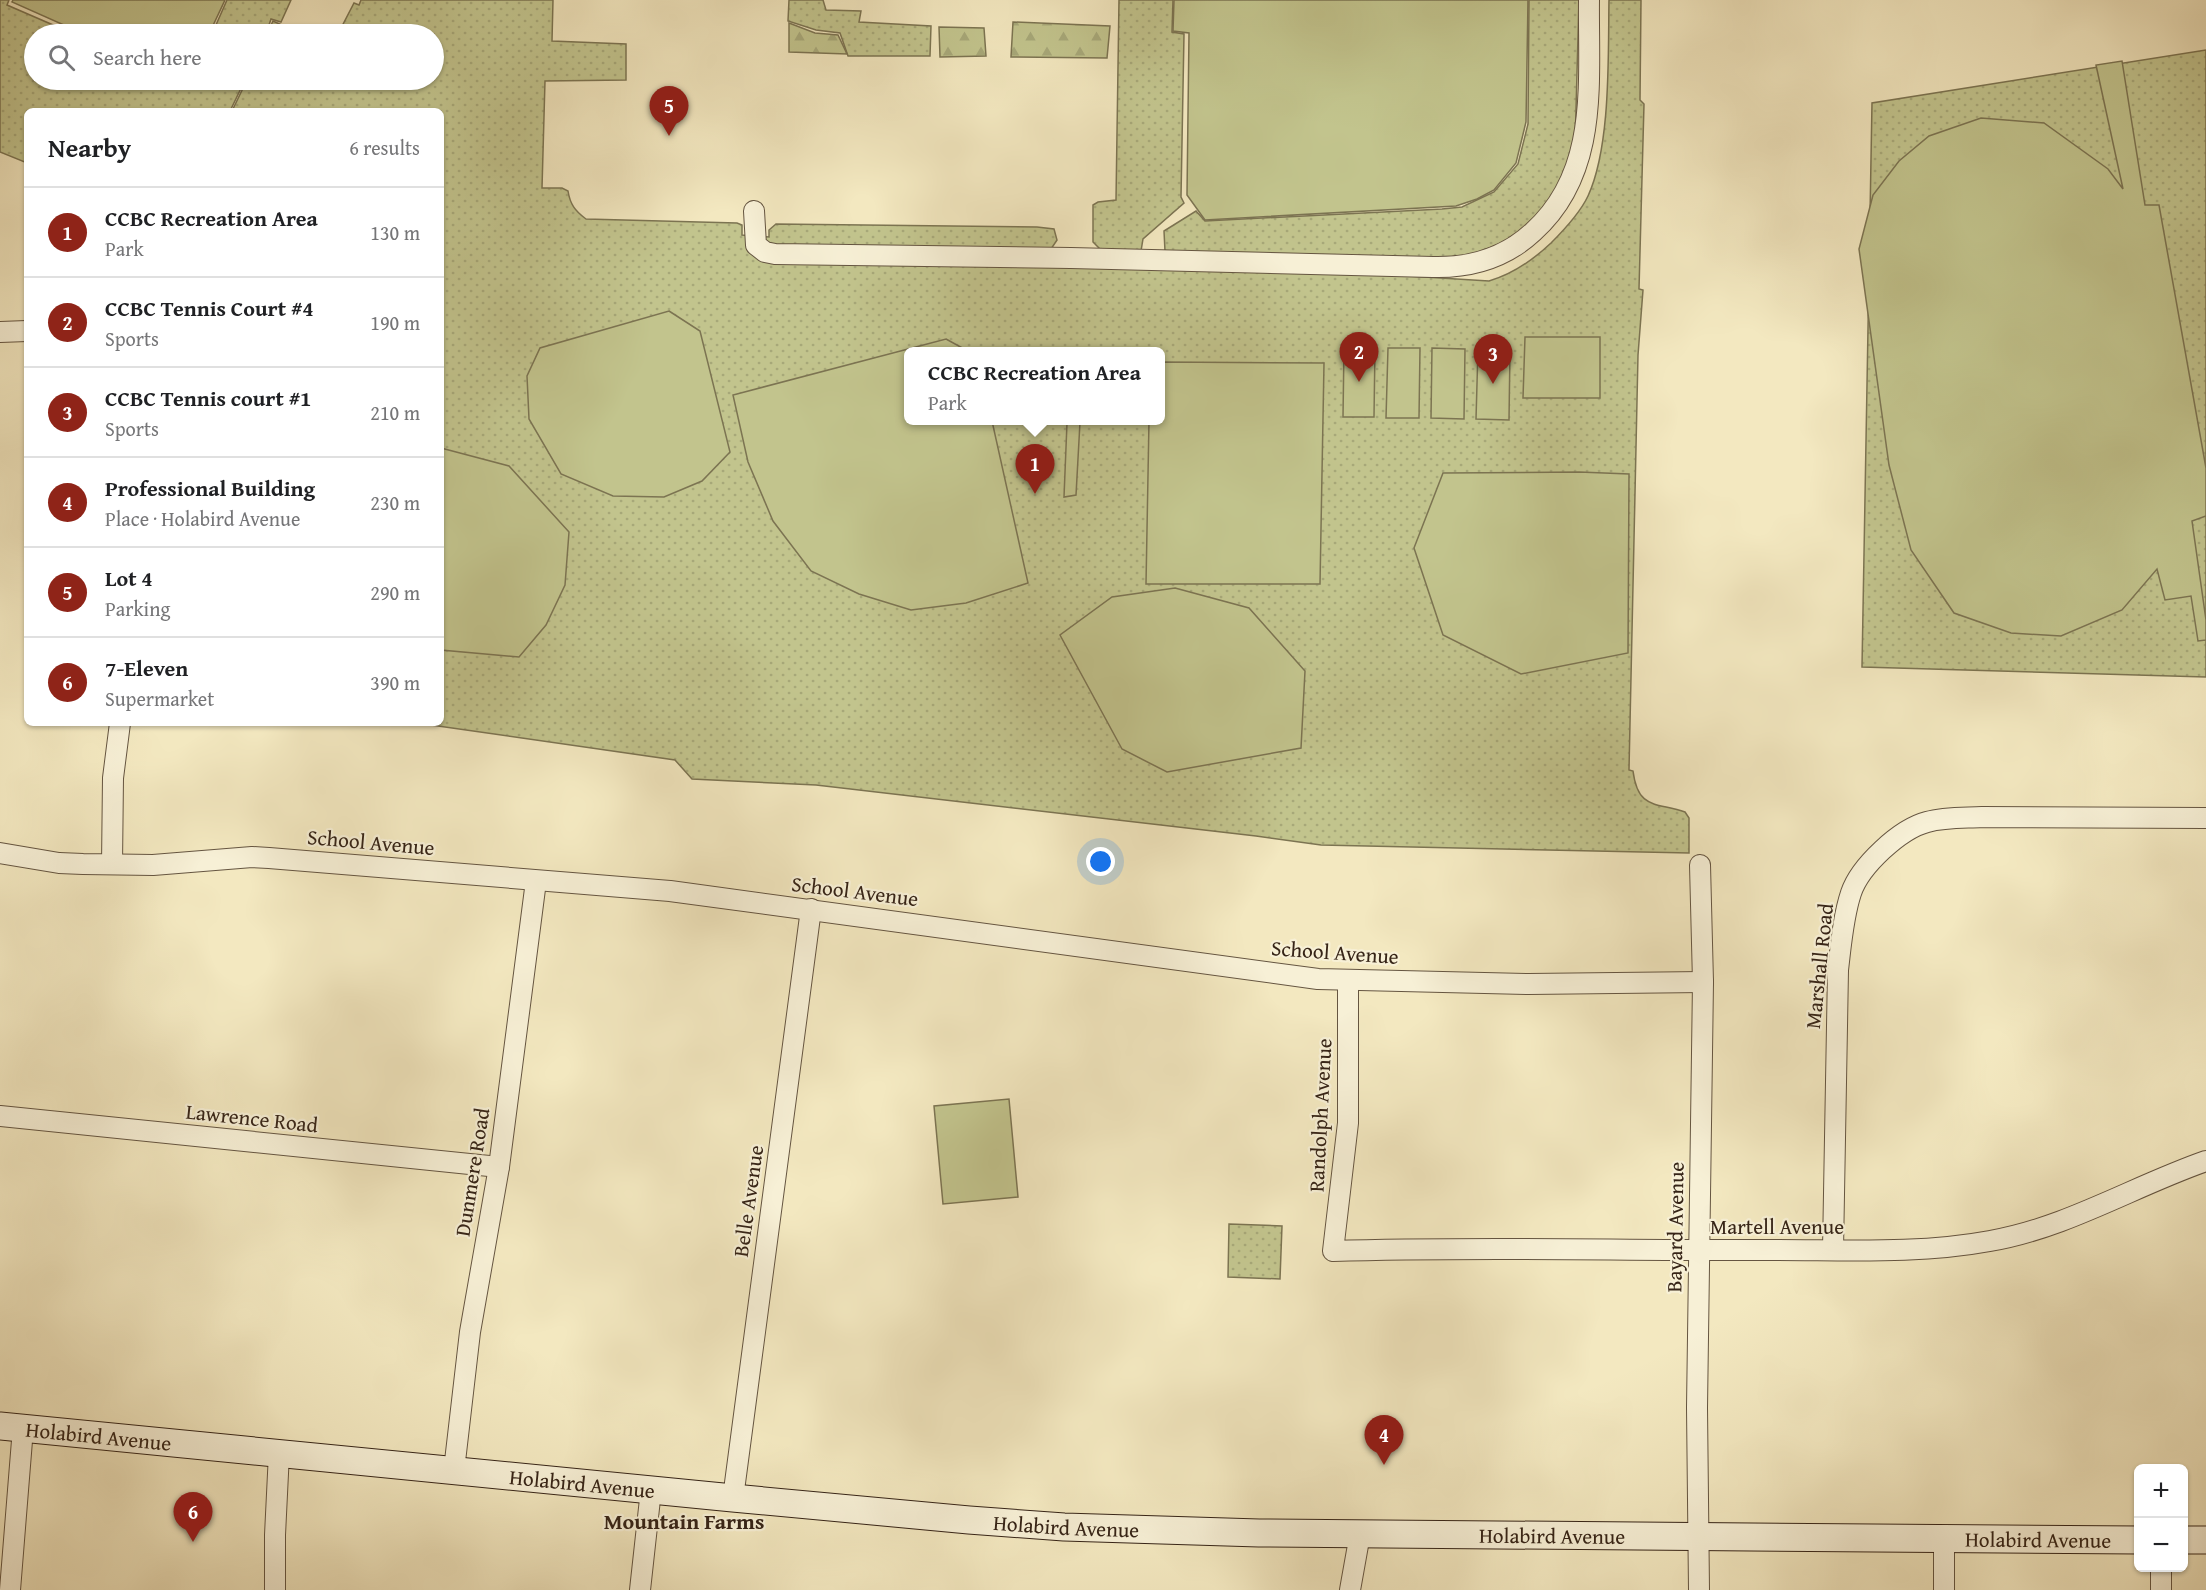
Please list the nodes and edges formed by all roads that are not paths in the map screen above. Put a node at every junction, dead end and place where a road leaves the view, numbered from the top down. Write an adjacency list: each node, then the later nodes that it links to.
1 (1589, 0): 2 (street)
2 (754, 212)
3 (24, 331): 4 (street)
4 (0, 332)
5 (120, 726): 8 (street)
6 (2206, 818): 18 (street, Marshall Road)
7 (0, 853): 8 (street, School Avenue)
8 (112, 864): 10 (street, School Avenue)
9 (1700, 865): 13 (street, Bayard Avenue)
10 (536, 881): 11 (street, School Avenue); 16 (street, Dunmere Road)
11 (811, 909): 12 (street, School Avenue); 24 (street, Belle Avenue)
12 (1348, 981): 13 (street, School Avenue); 19 (street, Randolph Avenue)
13 (1703, 982): 17 (street, Bayard Avenue)
14 (0, 1116): 16 (street, Lawrence Road)
15 (2206, 1161): 18 (street, Martell Avenue)
16 (499, 1167): 22 (street, Dunmere Road)
17 (1699, 1250): 18 (street, Martell Avenue); 19 (street, Martell Avenue); 26 (street, Bayard Avenue)
18 (1833, 1250)
19 (1333, 1251)
20 (12, 1427): 21 (main road, Holabird Avenue); 32 (street)
21 (279, 1453): 22 (main road, Holabird Avenue); 33 (street)
22 (454, 1470): 23 (main road, Holabird Avenue)
23 (651, 1490): 24 (main road, Holabird Avenue); 34 (street)
24 (733, 1498): 25 (main road, Holabird Avenue)
25 (1360, 1534): 26 (main road, Holabird Avenue); 35 (street)
26 (1700, 1536): 27 (main road, Holabird Avenue); 36 (street, Bayard Avenue)
27 (1944, 1538): 28 (main road, Holabird Avenue); 37 (street)
28 (2134, 1540)
29 (2188, 1540): 30 (main road)
30 (2206, 1540)
31 (2161, 1572): 38 (street)
32 (9, 1590)
33 (275, 1590)
34 (640, 1590)
35 (1350, 1590)
36 (1700, 1590)
37 (1944, 1590)
38 (2161, 1590)

